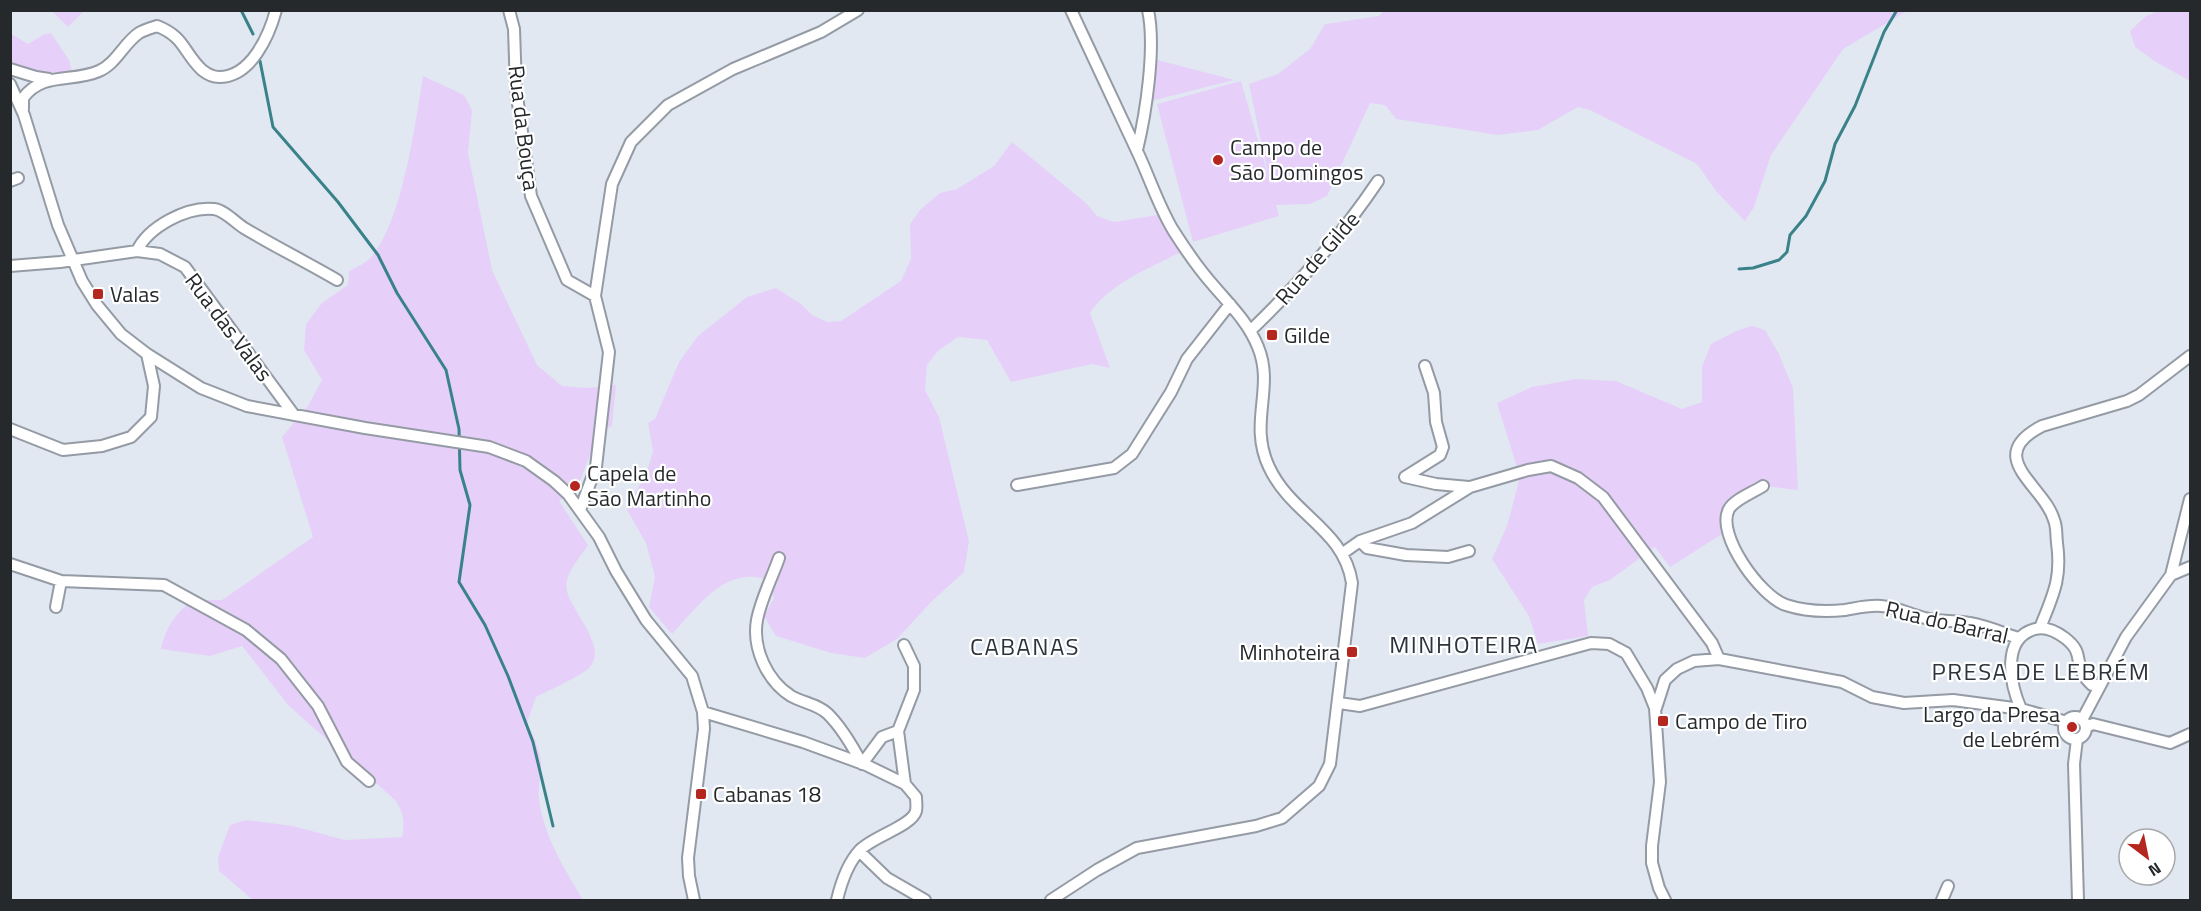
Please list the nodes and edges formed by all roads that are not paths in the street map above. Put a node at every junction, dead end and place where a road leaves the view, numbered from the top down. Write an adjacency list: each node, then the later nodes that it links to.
1 (276, 10): 7 (street)
2 (509, 10): 17 (street, Rua da Bouça)
3 (858, 10): 17 (street)
4 (1071, 10): 11 (street)
5 (1148, 10): 11 (street)
6 (20, 72): 7 (street); 8 (street); 9 (street)
7 (55, 79): 9 (street)
8 (12, 86): 9 (street); 10 (street)
9 (29, 90): 10 (street)
10 (24, 115): 14 (street)
11 (1137, 150): 18 (street)
12 (1378, 181): 19 (street, Rua de Gilde)
13 (137, 251): 14 (street, Rua das Valas); 16 (street); 23 (street, Rua das Valas)
14 (72, 260): 15 (street, Rua das Valas); 20 (street)
15 (10, 266)
16 (337, 280)
17 (595, 296): 29 (street)
18 (1230, 304): 19 (street); 25 (street)
19 (1250, 331): 32 (street)
20 (147, 354): 23 (street); 24 (street)
21 (2190, 356): 39 (street)
22 (1425, 366): 27 (street)
23 (294, 415): 29 (street)
24 (10, 429)
25 (1017, 485)
26 (1763, 486): 40 (street, Rua do Barral)
27 (1470, 487): 30 (street); 42 (street)
28 (2190, 499): 36 (street)
29 (580, 510): 47 (street)
30 (1360, 541): 31 (street); 32 (street)
31 (1469, 551)
32 (1343, 553): 44 (street)
33 (779, 558): 53 (street)
34 (10, 564): 37 (street)
35 (2190, 567): 36 (street)
36 (2171, 575): 43 (street)
37 (61, 580): 38 (street); 54 (street)
38 (56, 607)
39 (2040, 628): 40 (street); 43 (street)
40 (2018, 638): 46 (street)
41 (904, 645): 50 (street)
42 (1719, 659): 45 (street); 46 (street)
43 (2100, 685): 49 (street)
44 (1339, 703): 45 (street); 61 (street)
45 (1656, 708): 62 (street)
46 (2021, 709): 48 (street)
47 (703, 712): 53 (street); 58 (street)
48 (2067, 722): 49 (street); 52 (street)
49 (2084, 723): 51 (street); 52 (street)
50 (898, 731): 53 (street); 55 (street)
51 (2190, 734)
52 (2077, 739): 64 (street)
53 (862, 764): 55 (street)
54 (369, 781)
55 (905, 784): 56 (street)
56 (859, 851): 59 (street); 60 (street)
57 (1948, 886): 63 (street)
58 (690, 898)
59 (837, 900)
60 (925, 900)
61 (1051, 900)
62 (1665, 900)
63 (1942, 900)
64 (2078, 900)

